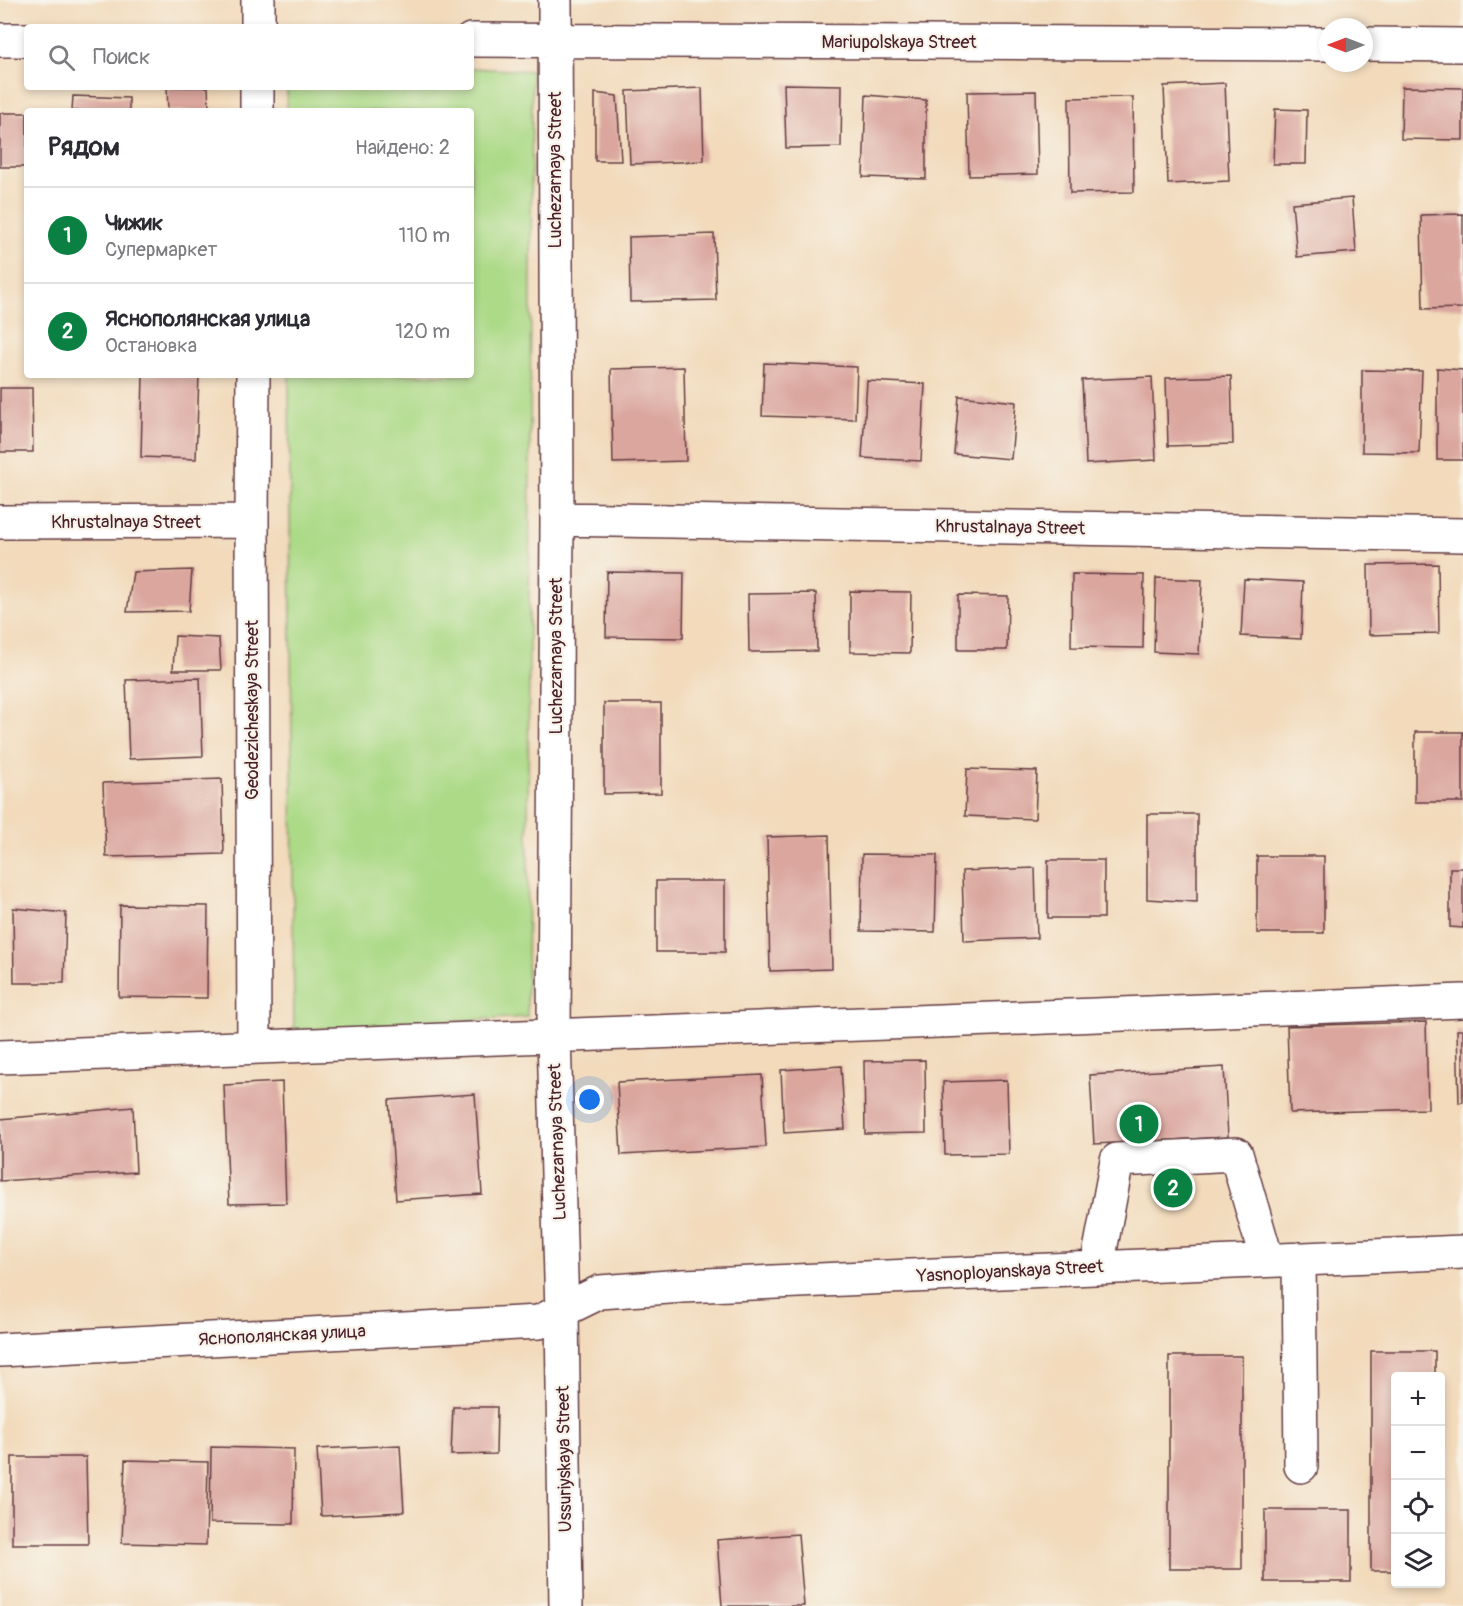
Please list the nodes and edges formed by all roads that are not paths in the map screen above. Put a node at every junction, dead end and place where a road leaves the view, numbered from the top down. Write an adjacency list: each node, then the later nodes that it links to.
1 (258, 0): 3 (street)
2 (555, 0): 7 (street, Luchezarnaya Street)
3 (258, 24)
4 (0, 40): 5 (street)
5 (24, 40)
6 (474, 40): 7 (street, Mariupolskaya Street)
7 (555, 41): 8 (street, Mariupolskaya Street); 14 (street, Luchezarnaya Street)
8 (1319, 44)
9 (1373, 44): 10 (street)
10 (1463, 45)
11 (257, 90): 12 (street)
12 (257, 108)
13 (254, 378): 15 (street, Geodezicheskaya Street)
14 (557, 519): 17 (street, Khrustalnaya Street); 19 (street, Luchezarnaya Street)
15 (252, 521): 16 (street, Khrustalnaya Street); 20 (street, Geodezicheskaya Street)
16 (0, 522)
17 (1463, 535)
18 (1463, 1001): 19 (street)
19 (554, 1036): 20 (street); 26 (street, Luchezarnaya Street)
20 (254, 1046): 21 (street)
21 (0, 1057)
22 (1463, 1252): 23 (street, Yasnoployanskaya Street)
23 (1299, 1259): 24 (street, Yasnoployanskaya Street); 28 (street)
24 (1267, 1260): 25 (street, Yasnoployanskaya Street); 25 (street)
25 (1097, 1267): 26 (street, Yasnoployanskaya Street)
26 (562, 1312): 27 (street, Яснополянская улица); 29 (street, Ussuriyskaya Street)
27 (0, 1350)
28 (1301, 1466)
29 (566, 1606)

